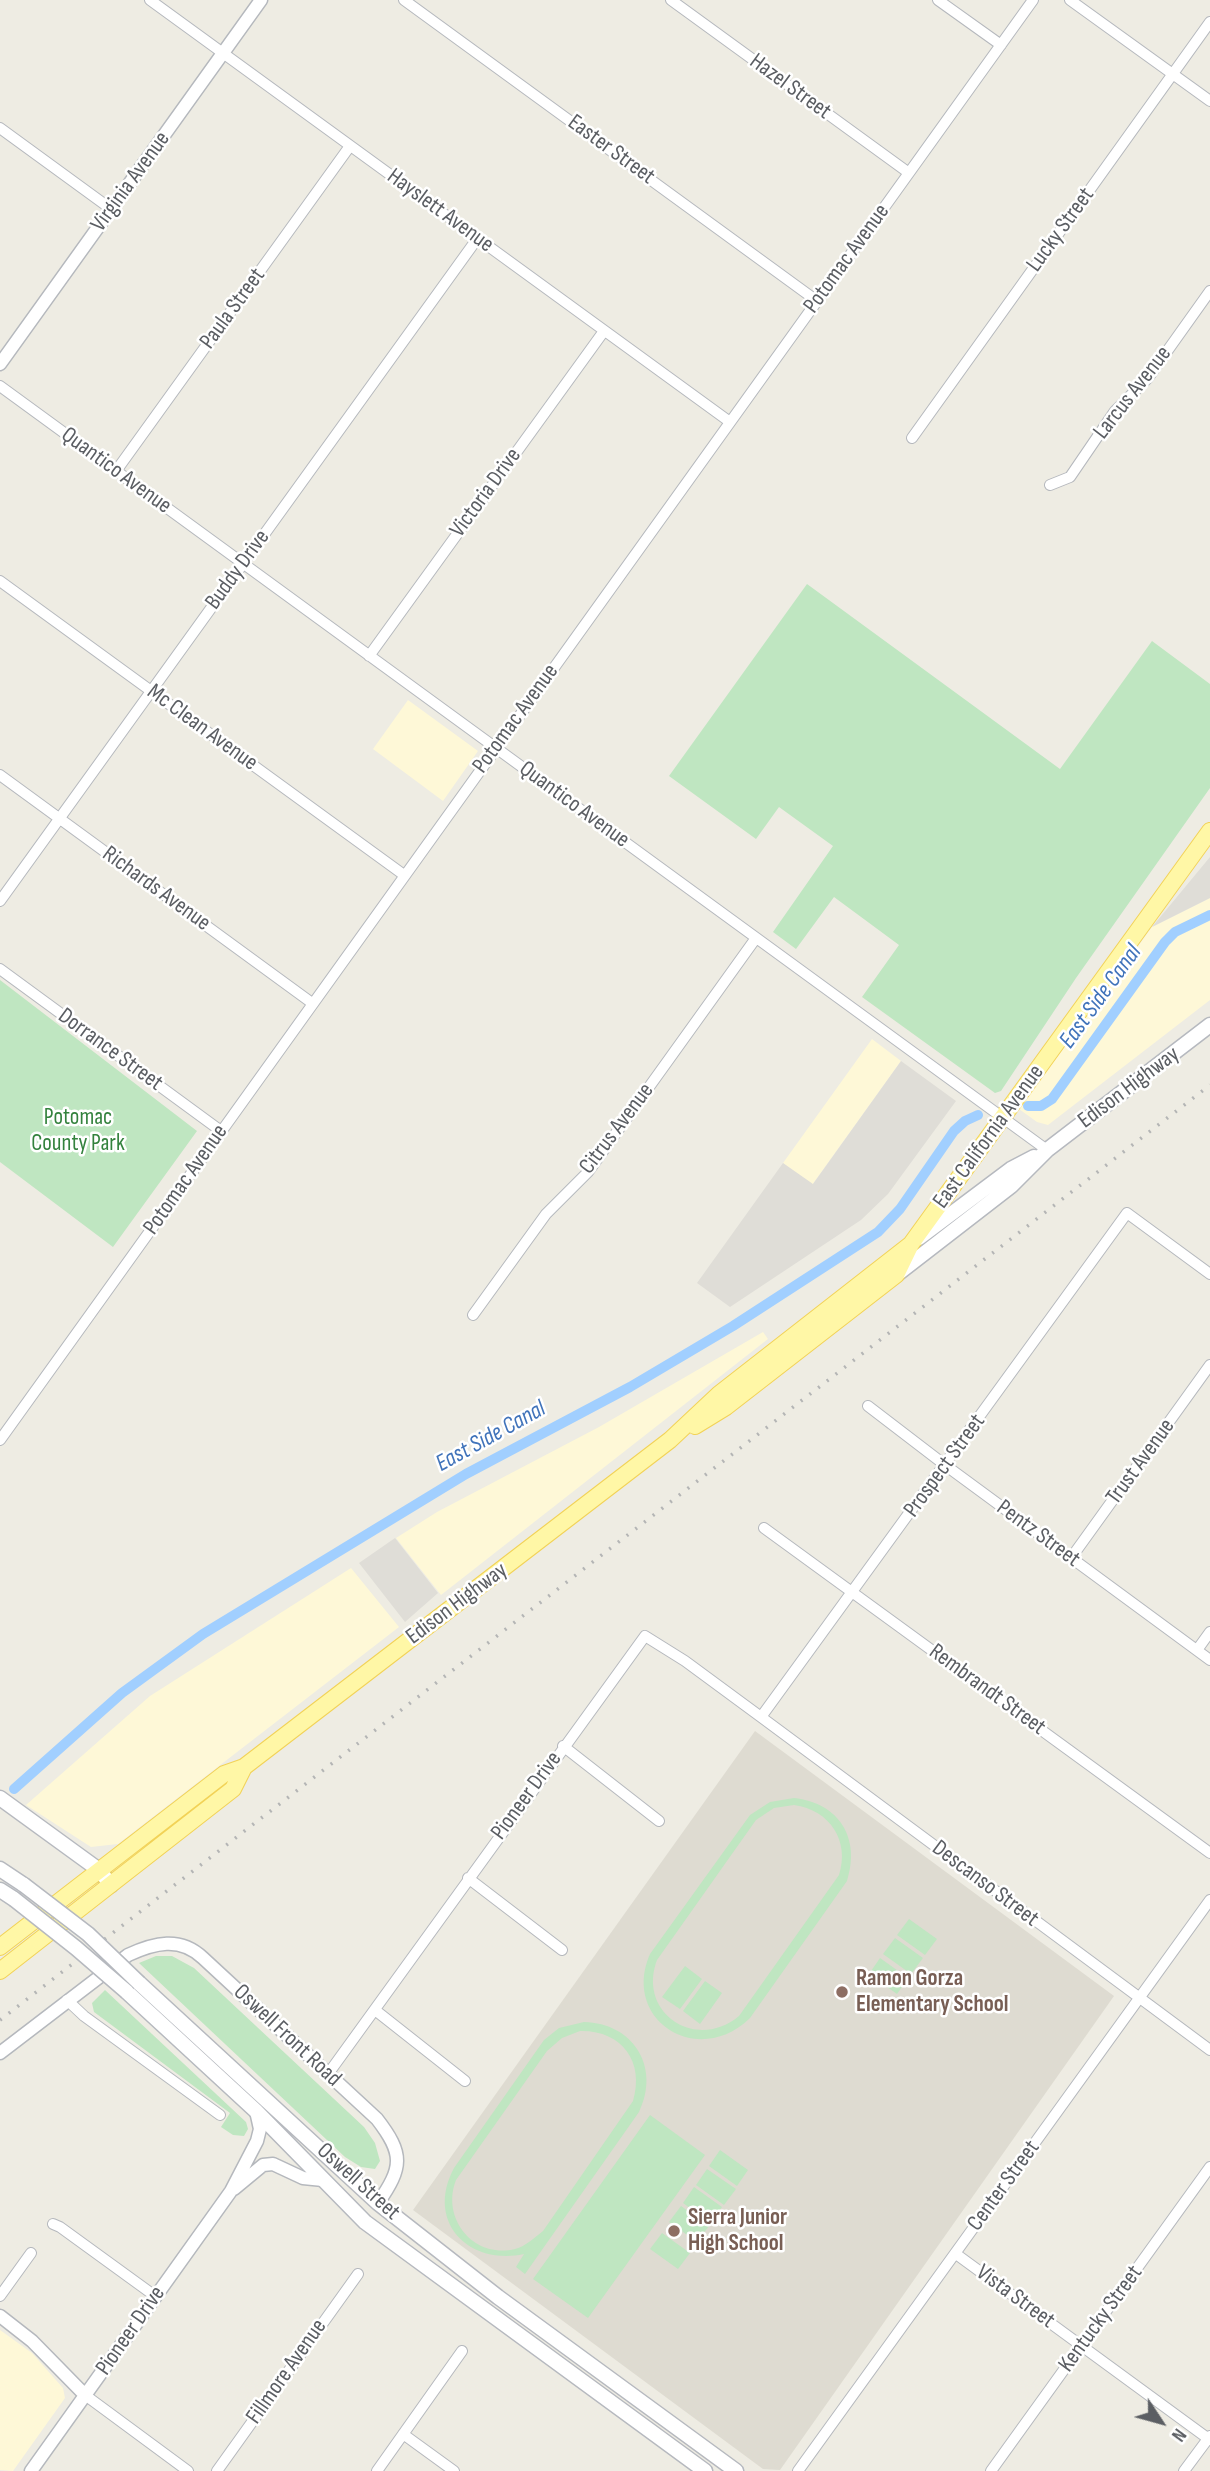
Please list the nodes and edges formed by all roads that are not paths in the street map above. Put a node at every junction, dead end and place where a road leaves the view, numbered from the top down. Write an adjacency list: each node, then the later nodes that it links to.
1 (150, 0): 10 (street, Hayslett Avenue)
2 (261, 0): 10 (street, Virginia Avenue)
3 (404, 0): 19 (street, Easter Street)
4 (671, 0): 15 (street, Hazel Street)
5 (938, 0): 9 (street)
6 (1033, 0): 9 (street, Potomac Avenue)
7 (1070, 0): 11 (street)
8 (1210, 22): 11 (street, Lucky Street)
9 (1001, 45): 15 (street, Potomac Avenue)
10 (223, 53): 14 (street, Hayslett Avenue); 16 (street, Virginia Avenue)
11 (1173, 74): 12 (street); 24 (street, Lucky Street)
12 (1210, 101)
13 (0, 128): 16 (street)
14 (350, 146): 17 (street, Hayslett Avenue); 25 (street, Paula Street)
15 (909, 173): 19 (street, Potomac Avenue)
16 (111, 209): 21 (street, Virginia Avenue)
17 (477, 239): 20 (street, Hayslett Avenue); 27 (street, Buddy Drive)
18 (1210, 291): 26 (street, Larcus Avenue)
19 (817, 301): 23 (street, Potomac Avenue)
20 (604, 331): 23 (street, Hayslett Avenue); 29 (street, Victoria Drive)
21 (0, 364)
22 (0, 386): 25 (street, Quantico Avenue)
23 (730, 422): 31 (street, Potomac Avenue)
24 (912, 438)
25 (116, 471): 27 (street, Quantico Avenue)
26 (1050, 485)
27 (243, 563): 29 (street, Quantico Avenue); 30 (street, Buddy Drive)
28 (0, 581): 30 (street, Mc Clean Avenue)
29 (369, 656): 31 (street, Quantico Avenue)
30 (151, 691): 33 (street, Buddy Drive); 35 (street, Mc Clean Avenue)
31 (496, 748): 35 (street, Potomac Avenue); 37 (street, Quantico Avenue)
32 (0, 775): 33 (street, Richards Avenue)
33 (60, 818): 36 (street, Buddy Drive); 39 (street, Richards Avenue)
34 (1210, 831): 41 (main road, East California Avenue)
35 (404, 875): 39 (street, Potomac Avenue)
36 (0, 901)
37 (756, 938): 41 (street, Quantico Avenue); 47 (street, Citrus Avenue)
38 (0, 970): 42 (street, Dorrance Street)
39 (312, 1003): 42 (street, Potomac Avenue)
40 (1210, 1025): 43 (main road, Edison Highway)
41 (1002, 1118): 43 (street, Quantico Avenue); 44 (main road, East California Avenue)
42 (221, 1130): 50 (street, Potomac Avenue)
43 (1047, 1150): 44 (main road, Edison Highway); 46 (main road, Edison Highway)
44 (911, 1244): 46 (main road, East California Avenue); 51 (main road, Edison Highway)
45 (1210, 1274): 52 (street, Prospect Street)
46 (896, 1275): 51 (main road, Edison Highway)
47 (473, 1315)
48 (1210, 1365): 54 (street, Trust Avenue)
49 (868, 1406): 52 (street, Pentz Street)
50 (0, 1440)
51 (670, 1440): 61 (main road, Edison Highway)
52 (945, 1465): 54 (street, Pentz Street); 55 (street, Prospect Street)
53 (764, 1528): 55 (street, Rembrandt Street)
54 (1071, 1558): 57 (street, Pentz Street)
55 (853, 1592): 59 (street, Prospect Street); 64 (street, Rembrandt Street)
56 (1210, 1632): 57 (street)
57 (1197, 1650): 58 (street, Pentz Street)
58 (1210, 1660)
59 (761, 1717): 60 (street, Pioneer Drive); 74 (street, Descanso Street)
60 (563, 1746): 63 (street); 67 (street, Pioneer Drive)
61 (244, 1767): 66 (main road, Edison Highway); 68 (main road, Edison Highway)
62 (0, 1798): 66 (main road)
63 (659, 1821)
64 (1210, 1853)
65 (0, 1869): 86 (main road, Oswell Street, bridge)
66 (99, 1870): 68 (main road); 71 (main road, Edison Highway)
67 (468, 1878): 72 (street); 76 (street, Pioneer Drive)
68 (111, 1885): 73 (main road, Edison Highway)
69 (0, 1890): 81 (main road, Oswell Street, bridge)
70 (1210, 1900): 74 (street, Center Street)
71 (0, 1947)
72 (562, 1950)
73 (2, 1965)
74 (1139, 1998): 77 (street, Descanso Street); 89 (street, Center Street)
75 (67, 2000): 78 (street, Oswell Front Road); 79 (street, Oswell Front Road); 82 (street)
76 (375, 2010): 79 (street, Pioneer Drive); 80 (street)
77 (1210, 2050)
78 (0, 2053)
79 (328, 2074): 86 (street, Oswell Front Road)
80 (465, 2081)
81 (256, 2111): 84 (main road, Oswell Street); 85 (street, Pioneer Drive)
82 (220, 2115)
83 (1210, 2167): 94 (street, Kentucky Street)
84 (323, 2180): 85 (street, Pioneer Drive); 104 (main road, Oswell Street)
85 (231, 2191): 92 (street, Pioneer Drive)
86 (378, 2203): 105 (main road, Oswell Street)
87 (53, 2224): 92 (street)
88 (31, 2253): 91 (street)
89 (956, 2253): 94 (street, Vista Street); 106 (street, Center Street)
90 (358, 2274): 101 (street, Fillmore Avenue)
91 (0, 2296)
92 (155, 2296): 96 (street, Pioneer Drive)
93 (0, 2315): 96 (street)
94 (1082, 2346): 98 (street, Vista Street); 107 (street, Kentucky Street)
95 (463, 2351): 97 (street)
96 (85, 2395): 99 (street, Pioneer Drive); 100 (street)
97 (403, 2434): 102 (street); 103 (street)
98 (1209, 2438): 108 (street)
99 (31, 2471)
100 (188, 2471)
101 (217, 2471)
102 (377, 2471)
103 (454, 2471)
104 (705, 2471)
105 (736, 2471)
106 (798, 2471)
107 (991, 2471)
108 (1184, 2471)

